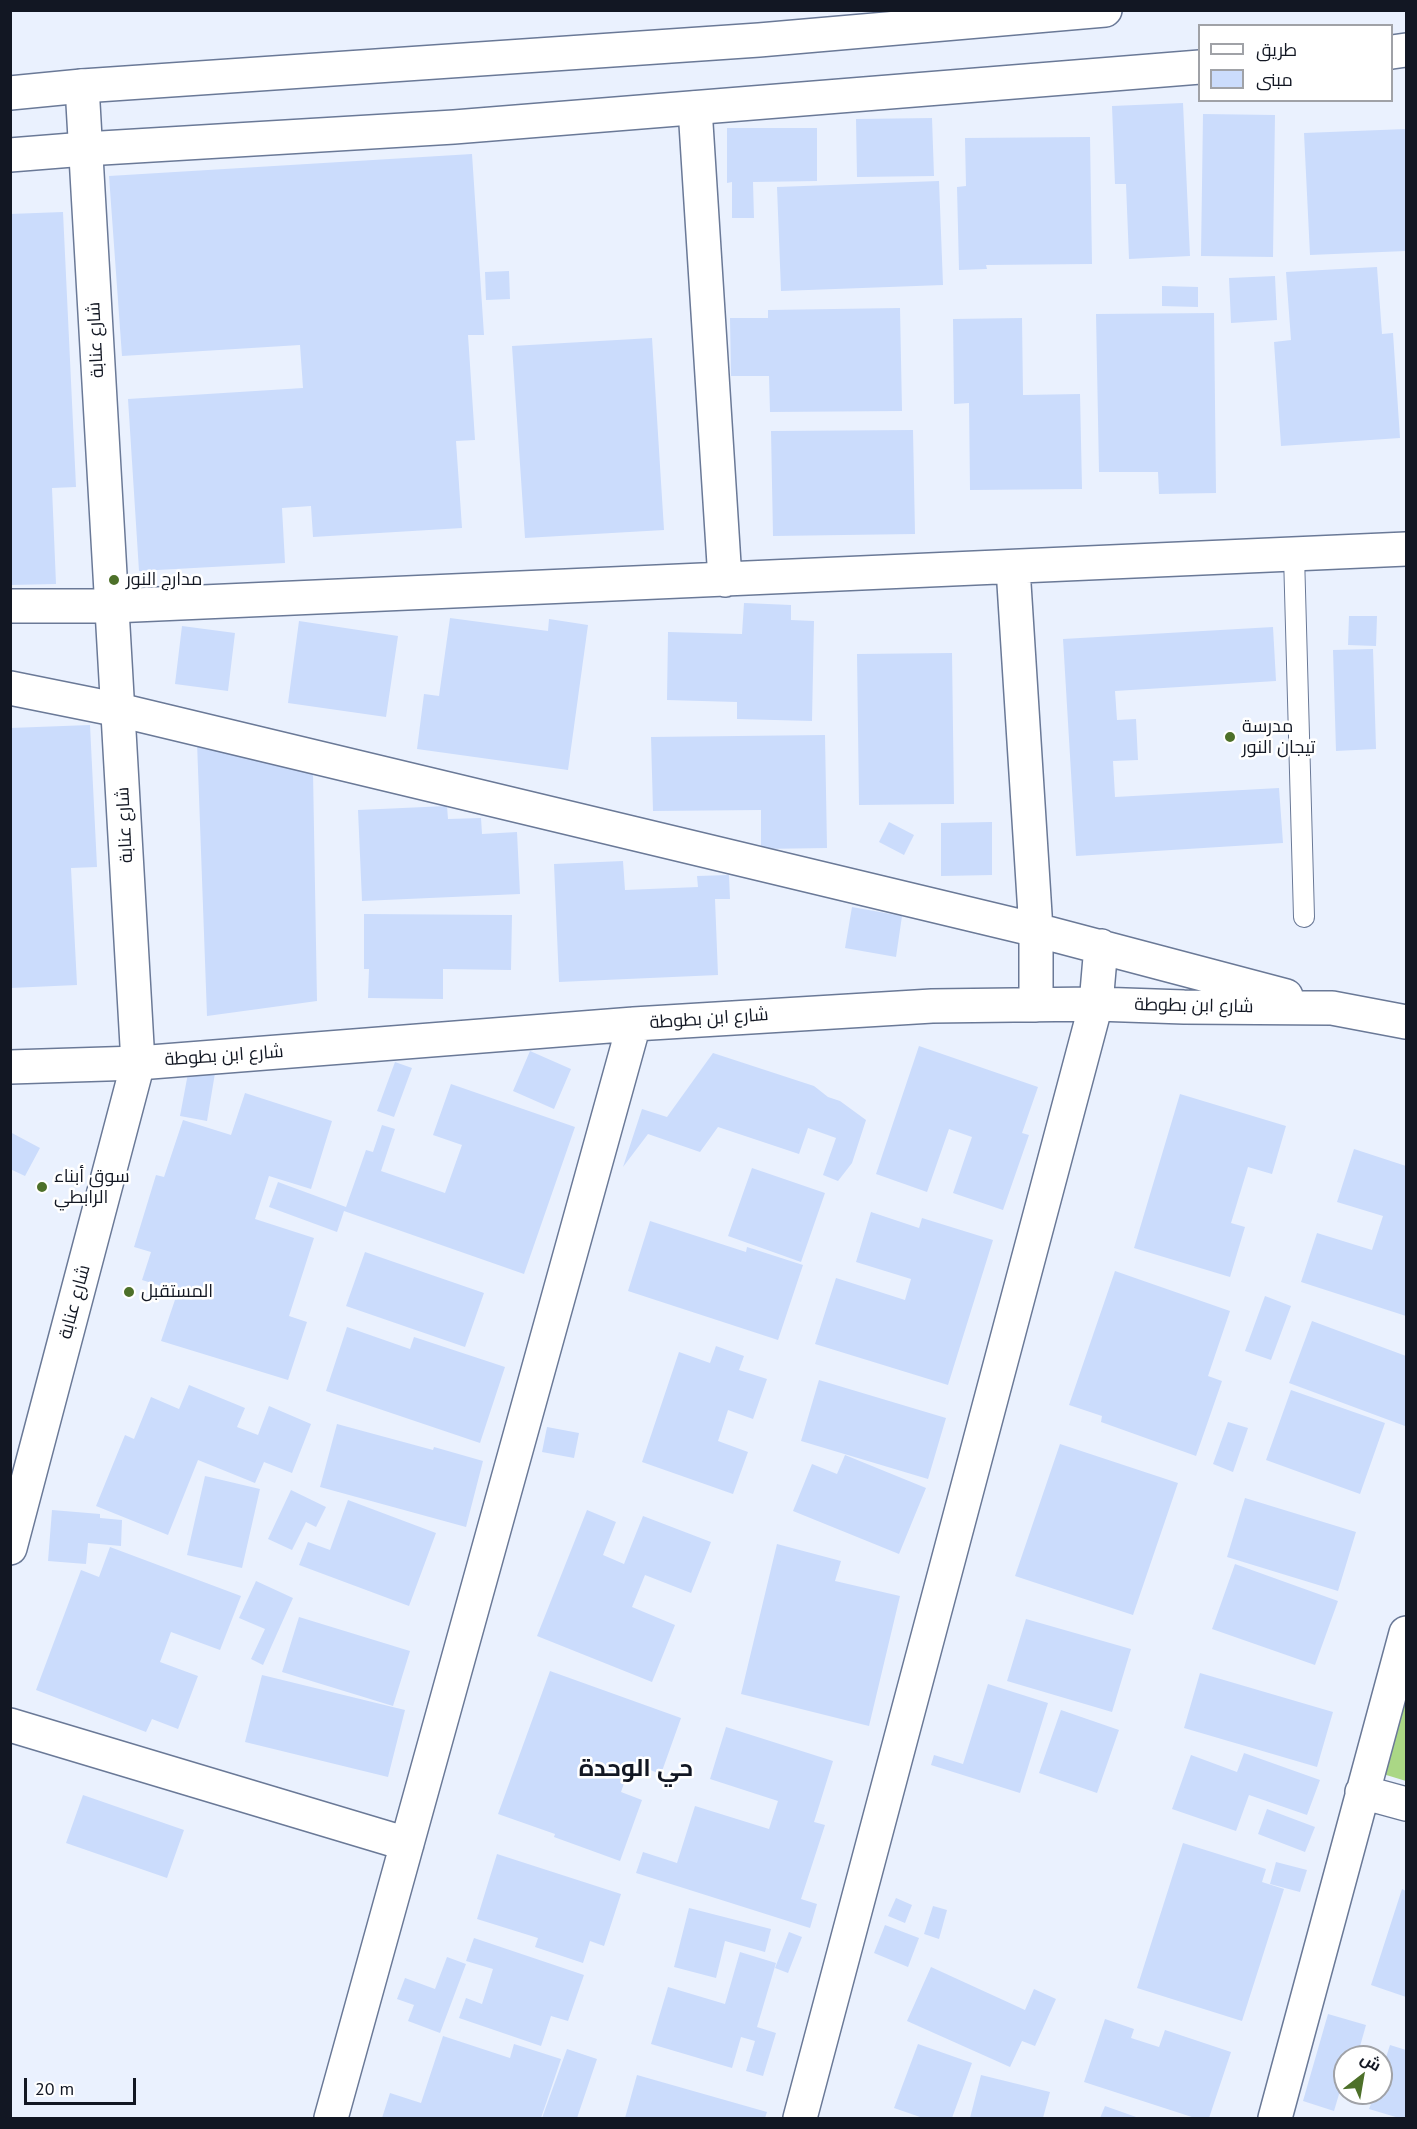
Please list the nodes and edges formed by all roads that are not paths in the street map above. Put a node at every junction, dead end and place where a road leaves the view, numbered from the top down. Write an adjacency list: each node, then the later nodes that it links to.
1 (1105, 10): 3 (street)
2 (1198, 67): 5 (street)
3 (82, 86): 4 (street); 6 (street, شارع عنابة)
4 (10, 93)
5 (695, 108): 6 (street); 11 (street)
6 (85, 149): 7 (street); 13 (street, شارع عنابة)
7 (10, 155)
8 (1407, 549): 9 (street)
9 (1294, 555): 10 (street); 16 (lane)
10 (1013, 568): 11 (street); 17 (street)
11 (725, 580): 13 (street)
12 (10, 606): 13 (street)
13 (112, 606): 15 (street, شارع عنابة)
14 (10, 688): 15 (street)
15 (118, 710): 17 (street); 24 (street, شارع عنابة)
16 (1304, 917)
17 (1036, 930): 18 (street); 20 (street)
18 (1101, 946): 19 (street); 21 (street)
19 (1096, 1004): 20 (street, شارع ابن بطوطة); 21 (street, شارع ابن بطوطة); 33 (street)
20 (1036, 1005): 23 (street, شارع ابن بطوطة)
21 (1332, 1008): 22 (street, شارع ابن بطوطة)
22 (1407, 1022)
23 (634, 1024): 24 (street, شارع ابن بطوطة); 31 (street)
24 (138, 1063): 25 (street, شارع ابن بطوطة); 26 (street, شارع عنابة)
25 (10, 1067)
26 (10, 1548)
27 (1405, 1645): 29 (street)
28 (10, 1725): 31 (street)
29 (1362, 1792): 30 (street); 34 (street)
30 (1407, 1804)
31 (407, 1844): 32 (street)
32 (331, 2118)
33 (800, 2118)
34 (1275, 2118)

